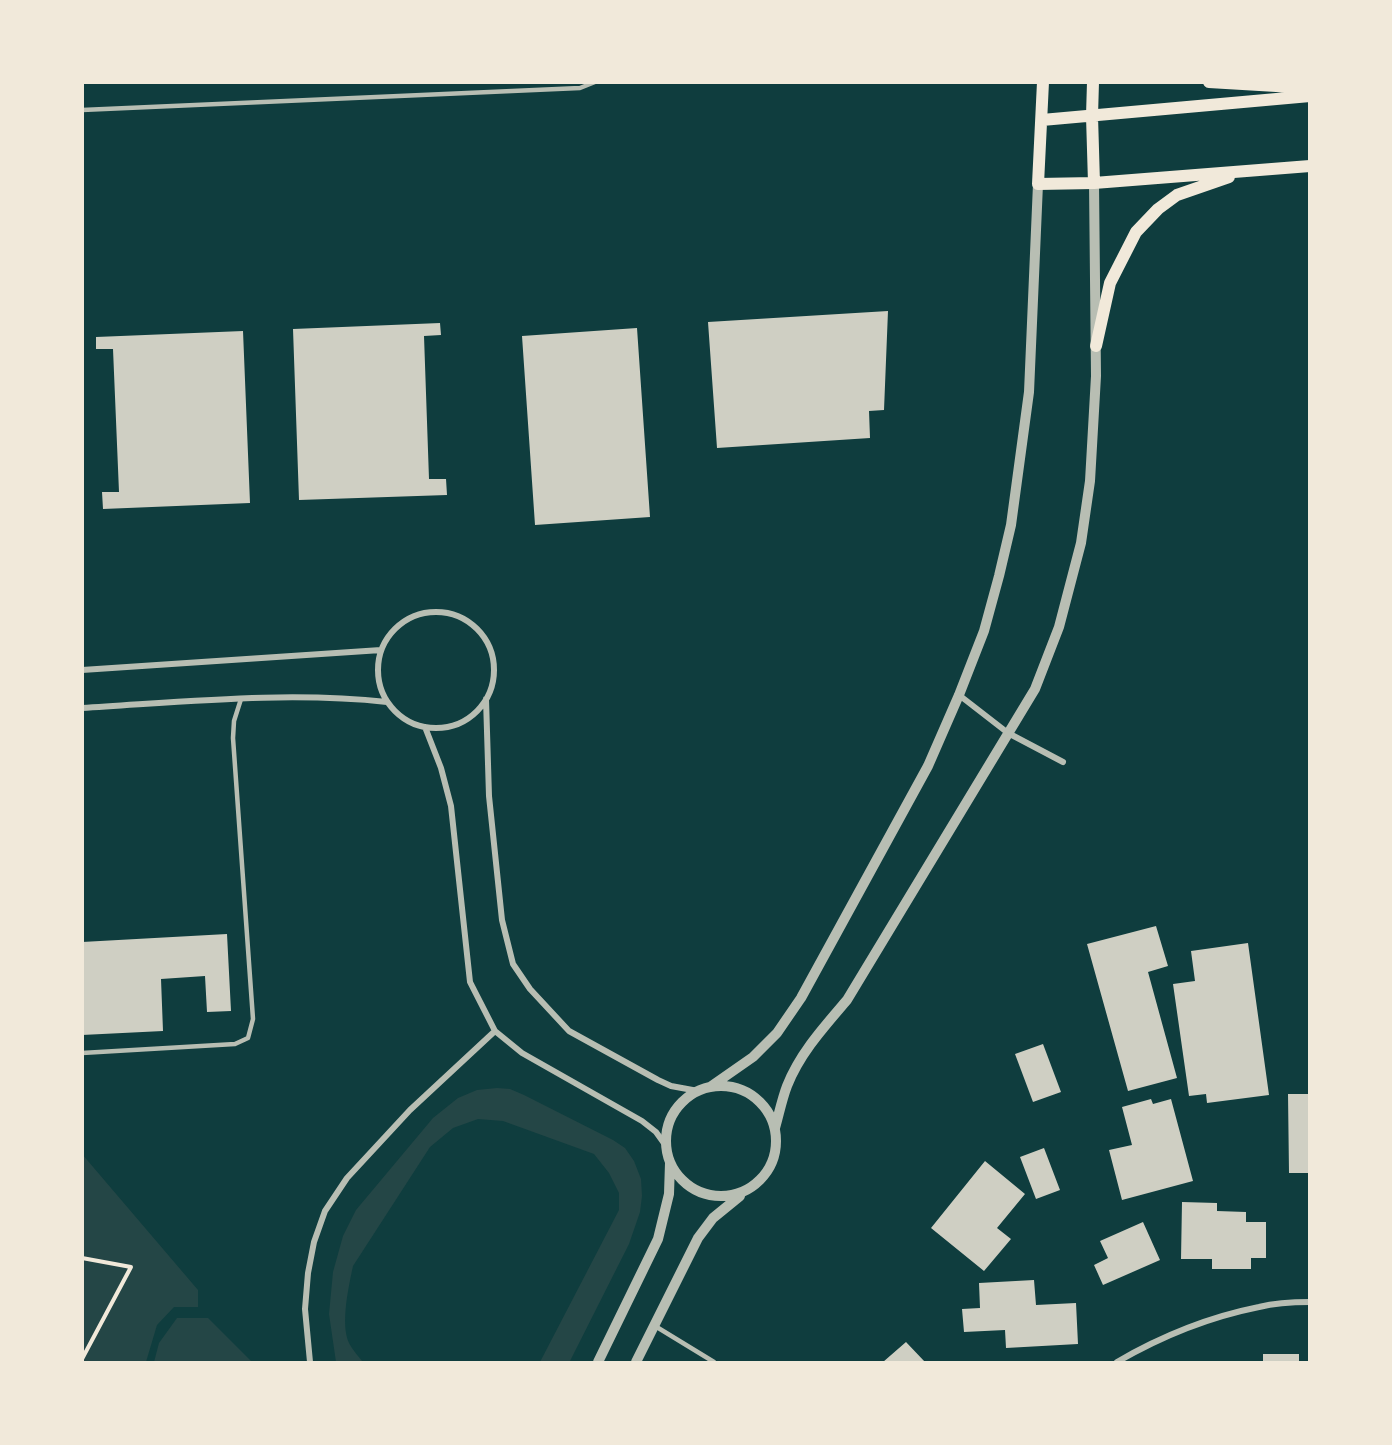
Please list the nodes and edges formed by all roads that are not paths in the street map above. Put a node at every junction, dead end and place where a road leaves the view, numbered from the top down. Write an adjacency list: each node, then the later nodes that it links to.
1 (595, 82): 7 (lane)
2 (1043, 82): 9 (main road)
3 (1093, 82): 8 (main road)
4 (1209, 82): 5 (main road)
5 (1310, 88)
6 (1310, 96): 8 (main road)
7 (82, 110)
8 (1092, 116): 9 (main road); 12 (main road)
9 (1041, 120): 13 (main road)
10 (1310, 166): 11 (main road)
11 (1246, 171): 12 (main road); 14 (main road)
12 (1094, 183): 13 (main road); 14 (street)
13 (1038, 184): 17 (street)
14 (1096, 346): 23 (street)
15 (381, 650): 16 (street); 19 (street); 20 (street)
16 (82, 670)
17 (959, 695): 23 (street); 27 (street)
18 (242, 699): 20 (street); 21 (street); 26 (lane)
19 (486, 699): 22 (street); 28 (street)
20 (387, 702): 22 (street)
21 (82, 708)
22 (424, 727): 25 (street)
23 (1008, 733): 24 (street); 29 (street)
24 (1063, 762)
25 (495, 1031): 30 (street); 35 (street)
26 (82, 1053)
27 (711, 1087): 28 (street); 29 (street)
28 (698, 1091): 30 (street)
29 (775, 1128): 32 (street)
30 (666, 1146): 31 (street)
31 (670, 1162): 32 (street); 36 (street)
32 (745, 1192): 34 (street)
33 (1310, 1302): 39 (street)
34 (655, 1326): 37 (street); 38 (lane)
35 (310, 1362)
36 (598, 1362)
37 (636, 1362)
38 (714, 1362)
39 (1117, 1362)

